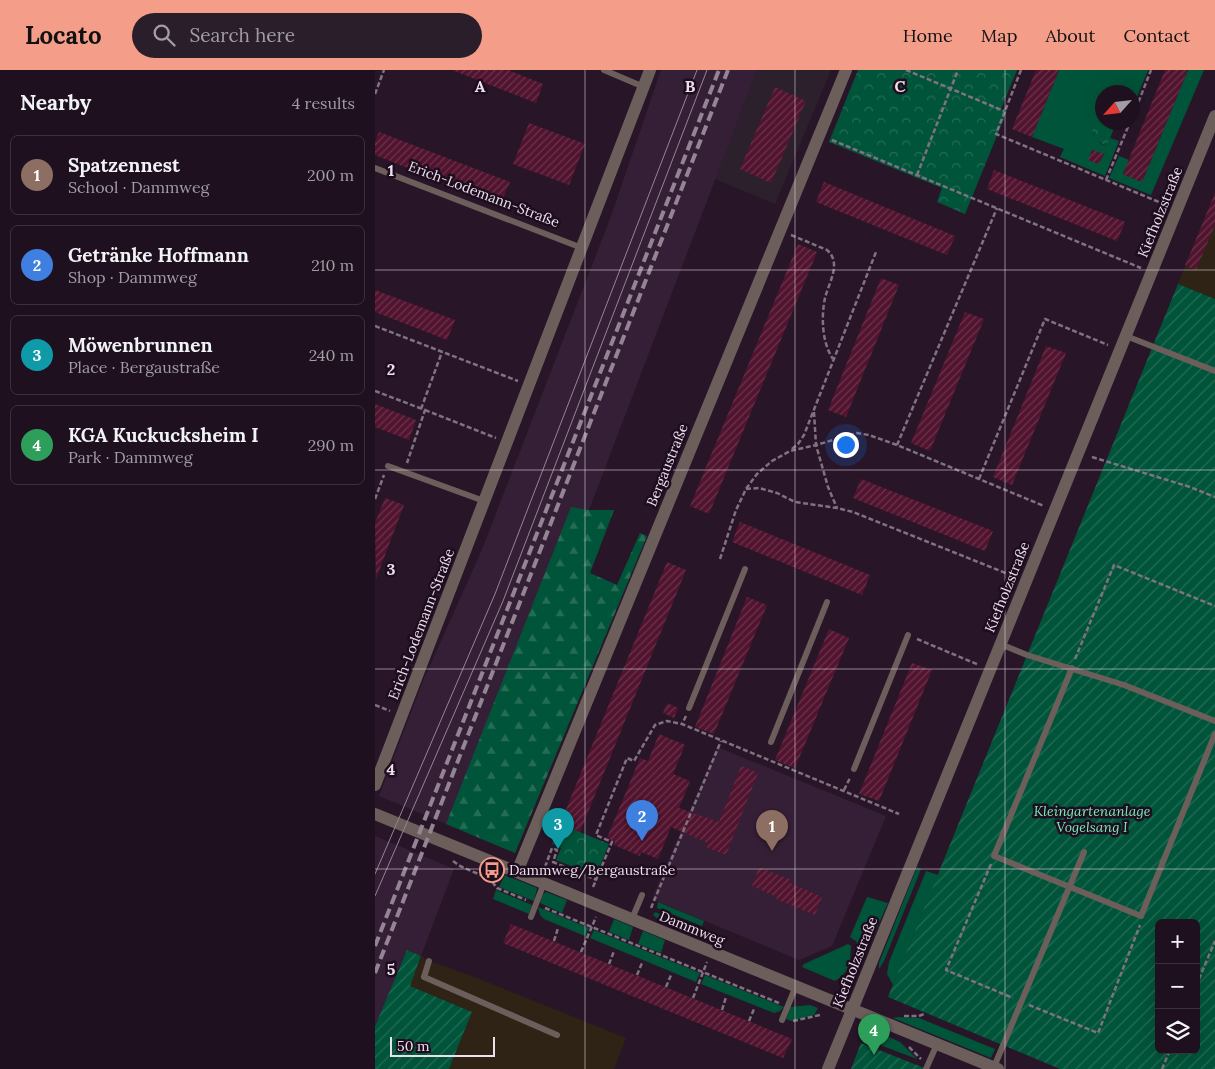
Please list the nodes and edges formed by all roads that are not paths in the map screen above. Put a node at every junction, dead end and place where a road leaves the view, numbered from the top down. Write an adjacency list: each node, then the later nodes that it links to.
1 (603, 70): 4 (lane)
2 (650, 70): 4 (street, Erich-Lodemann-Straße)
3 (846, 70): 25 (street, Bergaustraße)
4 (644, 87): 7 (street, Erich-Lodemann-Straße)
5 (1215, 116): 8 (street, Kiefholzstraße)
6 (375, 168): 7 (lane, Erich-Lodemann-Straße)
7 (582, 248): 11 (street, Erich-Lodemann-Straße)
8 (1125, 336): 9 (lane); 15 (street, Kiefholzstraße)
9 (1215, 371)
10 (388, 466): 11 (lane)
11 (484, 501): 22 (street, Erich-Lodemann-Straße)
12 (745, 569): 17 (lane)
13 (827, 602): 20 (lane)
14 (908, 635): 21 (lane)
15 (1000, 644): 16 (lane); 33 (street, Kiefholzstraße)
16 (1072, 668): 18 (lane); 27 (lane)
17 (689, 708)
18 (1215, 721)
19 (1215, 734): 27 (lane)
20 (771, 742)
21 (854, 769)
22 (375, 785)
23 (375, 814): 25 (street, Dammweg)
24 (1084, 852): 27 (lane)
25 (517, 872): 26 (street, Dammweg)
26 (544, 883): 29 (lane); 30 (street, Dammweg)
27 (1068, 888): 37 (lane)
28 (642, 895): 30 (lane)
29 (531, 917)
30 (632, 920): 32 (street, Dammweg)
31 (429, 961): 35 (lane)
32 (796, 986): 33 (street, Dammweg); 34 (lane)
33 (852, 1010): 36 (street, Dammweg); 38 (street, Kiefholzstraße)
34 (786, 1021)
35 (557, 1035)
36 (937, 1044): 37 (street, Dammweg); 39 (lane)
37 (996, 1068)
38 (828, 1069)
39 (926, 1069)

